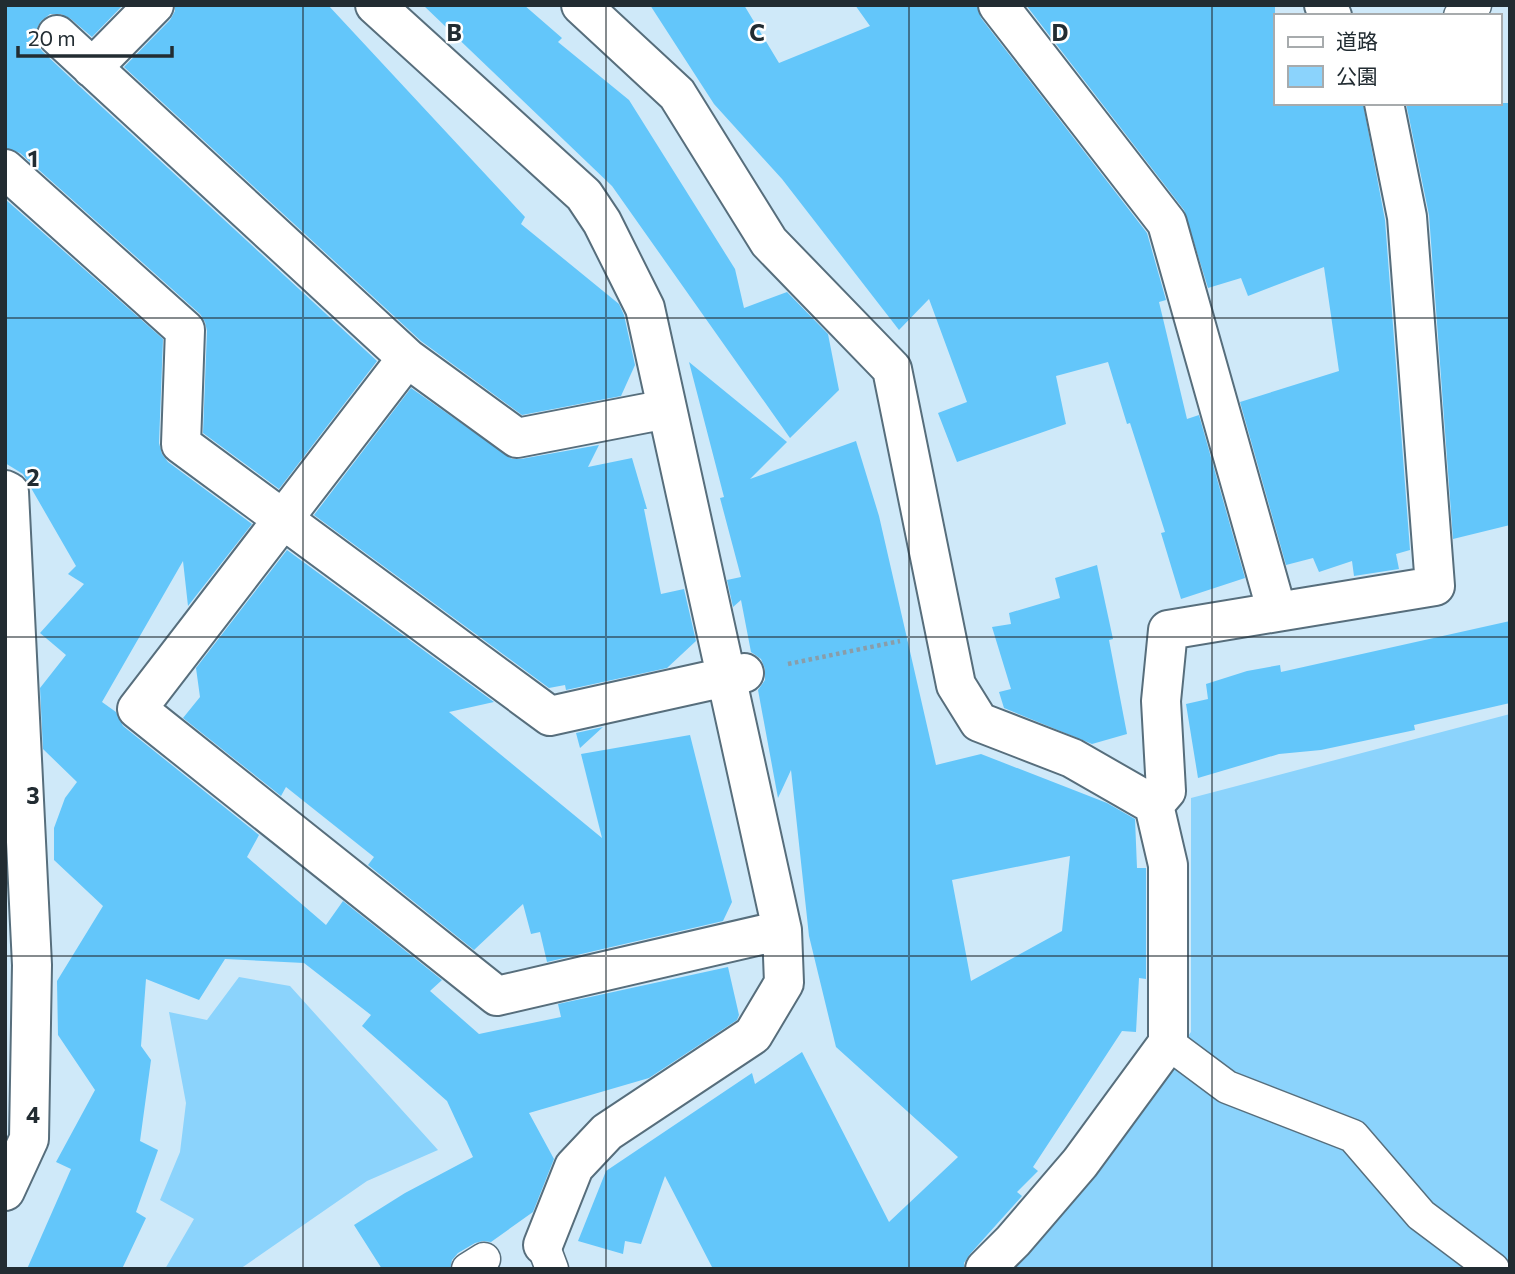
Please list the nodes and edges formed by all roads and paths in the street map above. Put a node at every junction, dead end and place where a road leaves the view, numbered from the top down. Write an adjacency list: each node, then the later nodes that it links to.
1 (154, 5): 6 (street)
2 (375, 5): 10 (street)
3 (581, 5): 14 (street)
4 (998, 5): 13 (street)
5 (57, 35): 6 (street)
6 (92, 68): 9 (street)
7 (1384, 105): 13 (street)
8 (5, 169): 12 (street)
9 (407, 358): 10 (street); 12 (street)
10 (667, 410): 15 (street)
11 (5, 490): 19 (street)
12 (283, 519): 15 (street); 17 (street)
13 (1277, 612): 16 (street)
14 (938, 632): 15 (path); 16 (street)
15 (735, 676): 17 (street)
16 (1154, 805): 18 (street)
17 (782, 930): 20 (street)
18 (1168, 1043): 21 (street); 22 (lane)
19 (5, 1191)
20 (548, 1257)
21 (985, 1269)
22 (1493, 1269)

